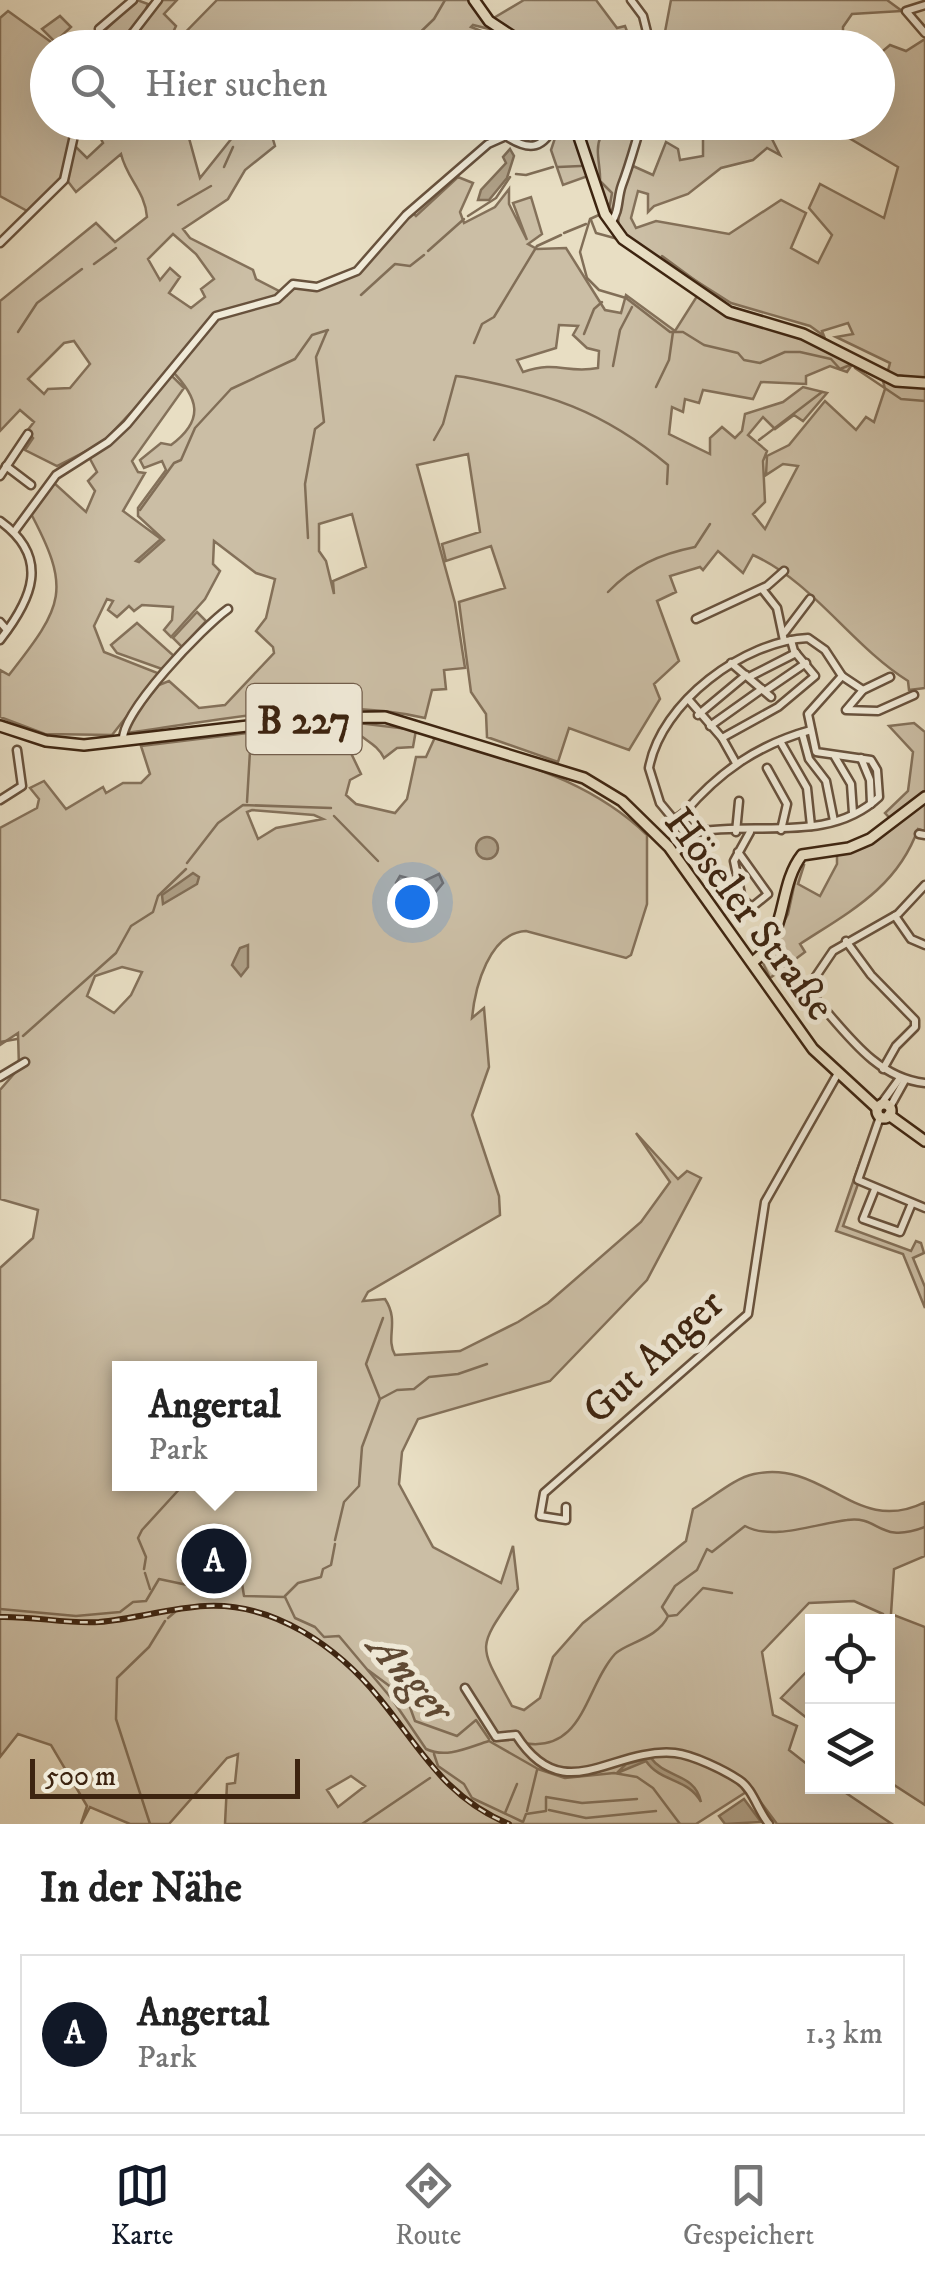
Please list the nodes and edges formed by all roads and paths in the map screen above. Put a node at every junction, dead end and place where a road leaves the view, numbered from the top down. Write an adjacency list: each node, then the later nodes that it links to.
1 (133, 0): 6 (street)
2 (474, 0): 8 (main road)
3 (631, 0): 9 (street)
4 (154, 1): 7 (street)
5 (925, 5): 10 (street)
6 (98, 29)
7 (134, 30)
8 (503, 30)
9 (646, 30)
10 (925, 33)
11 (73, 140): 18 (street)
12 (497, 140): 25 (street)
13 (512, 140): 14 (street)
14 (548, 140)
15 (580, 140): 17 (main road)
16 (638, 140): 17 (street)
17 (610, 224): 19 (main road)
18 (0, 243)
19 (925, 384)
20 (28, 434): 21 (street)
21 (6, 466): 22 (street); 23 (street)
22 (0, 476)
23 (30, 485)
24 (0, 522): 25 (street)
25 (14, 532): 32 (street)
26 (784, 571): 27 (street)
27 (762, 588): 30 (street); 33 (street)
28 (810, 599): 33 (street)
29 (228, 609): 50 (street)
30 (696, 618)
31 (0, 622): 32 (street)
32 (7, 630): 34 (street)
33 (786, 638): 35 (street); 37 (street); 39 (street)
34 (0, 640)
35 (796, 653): 36 (street); 38 (street)
36 (806, 663): 42 (street); 49 (street)
37 (732, 664): 38 (street); 44 (street)
38 (747, 676): 42 (street); 45 (street)
39 (842, 676): 41 (street); 48 (street)
40 (890, 676): 41 (street)
41 (863, 690): 43 (street)
42 (766, 692): 47 (street)
43 (914, 696)
44 (689, 700): 45 (street); 61 (street)
45 (698, 715): 47 (street)
46 (0, 726): 50 (main road, B 227)
47 (710, 726): 49 (street)
48 (806, 731): 51 (street); 53 (street); 62 (street)
49 (722, 738): 54 (street)
50 (123, 741): 70 (main road, Höseler Straße / B 227)
51 (780, 741): 54 (street); 63 (street)
52 (18, 750): 57 (street)
53 (835, 756): 60 (street); 60 (street)
54 (736, 763): 59 (street)
55 (767, 768): 65 (street)
56 (925, 798): 75 (main road)
57 (0, 800)
58 (738, 801): 66 (street)
59 (684, 813): 61 (street); 64 (street)
60 (852, 814): 62 (street)
61 (674, 820): 68 (street)
62 (834, 821): 63 (street)
63 (811, 826): 65 (street)
64 (707, 830): 66 (street); 68 (street)
65 (781, 830): 67 (street)
66 (736, 832): 67 (street)
67 (750, 832): 69 (street)
68 (689, 838): 70 (street)
69 (738, 852): 69 (street)
70 (674, 854): 75 (main road, Höseler Straße / B 227)
71 (925, 885): 72 (street)
72 (896, 916): 73 (street); 74 (street)
73 (846, 941): 77 (street); 77 (street)
74 (925, 945)
75 (756, 959): 78 (main road, Höseler Straße / B 227)
76 (25, 1062): 79 (street)
77 (883, 1069): 80 (street)
78 (837, 1075): 82 (main road, Höseler Straße / B 227); 87 (street, Gut Anger)
79 (0, 1076)
80 (902, 1079): 81 (street); 82 (street)
81 (925, 1083)
82 (884, 1110): 83 (main road, Höseler Straße / B 227); 84 (street)
83 (925, 1141)
84 (874, 1189): 85 (street); 85 (street)
85 (912, 1203): 86 (street)
86 (925, 1208)
87 (566, 1507)
88 (464, 1688): 89 (street)
89 (769, 1824)

